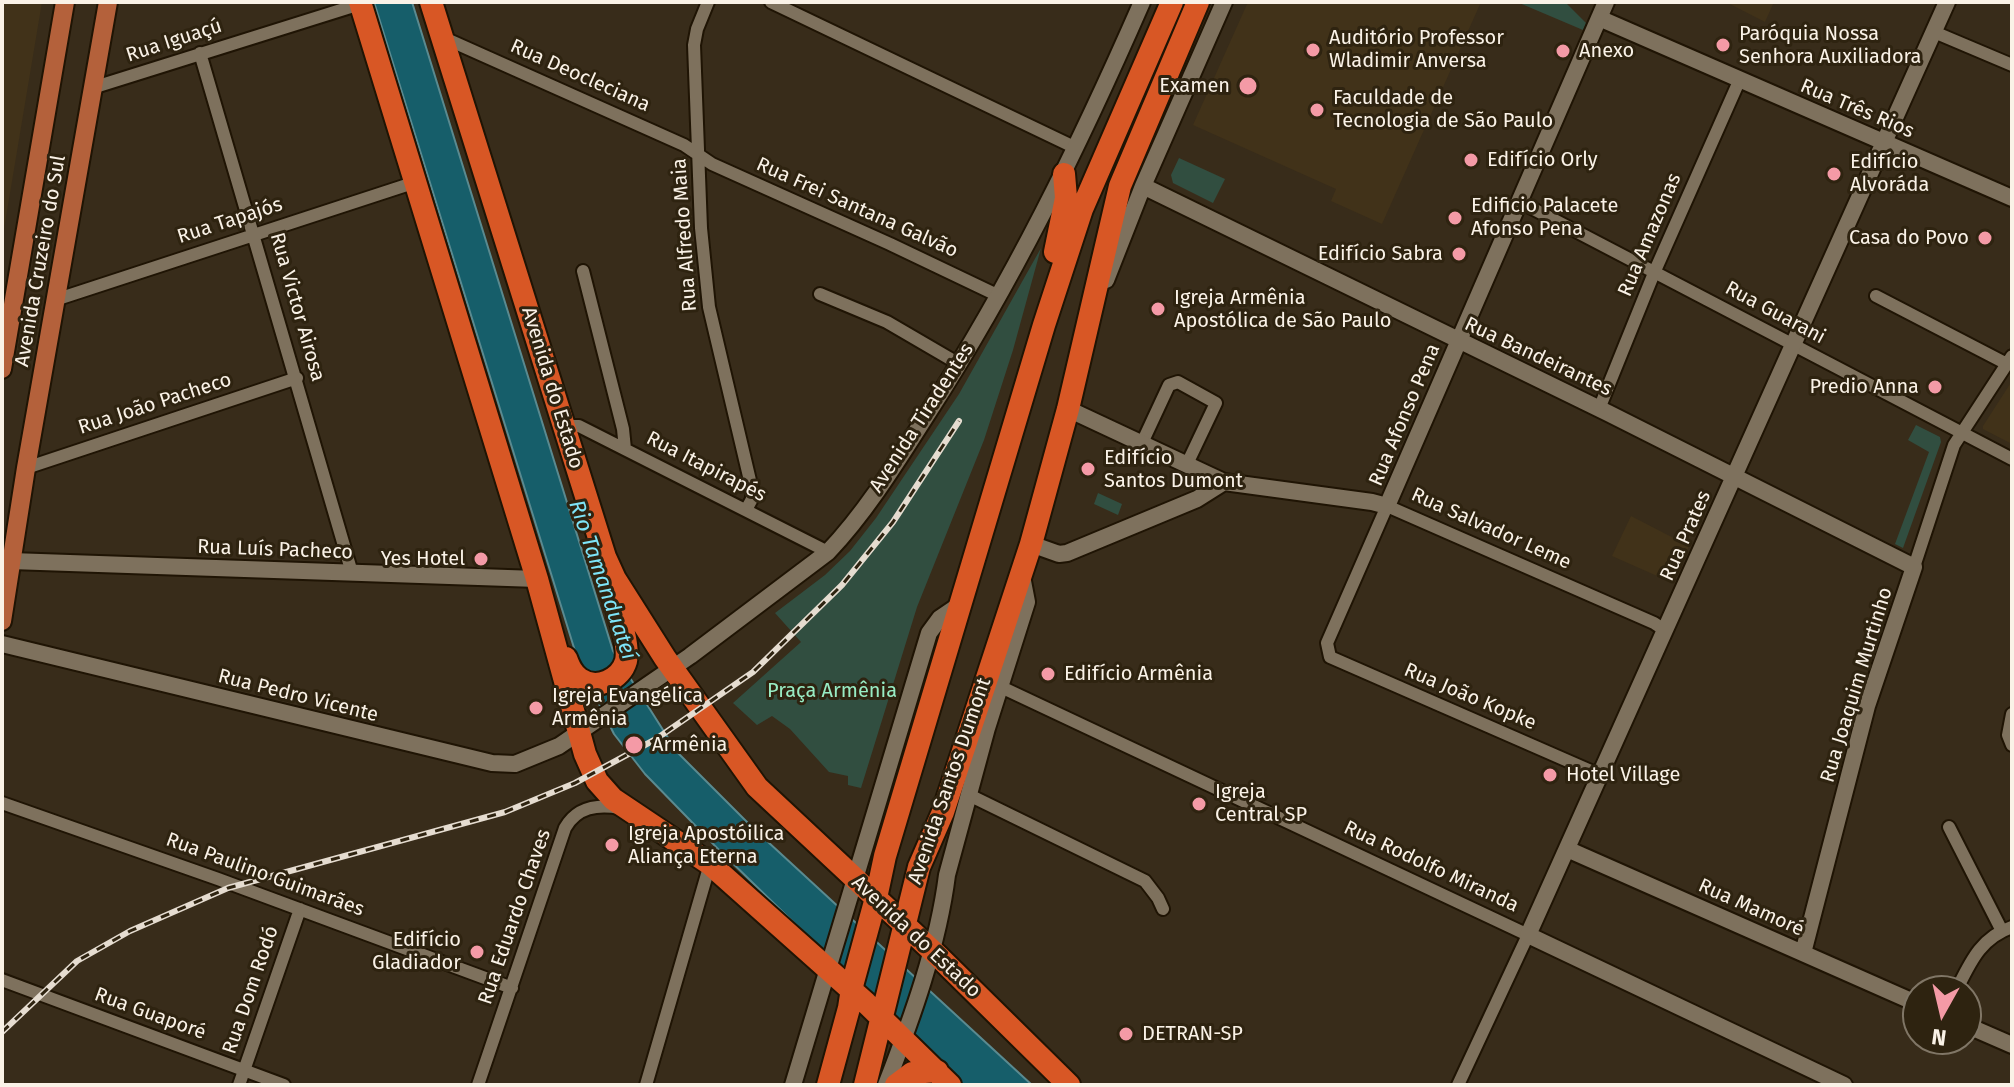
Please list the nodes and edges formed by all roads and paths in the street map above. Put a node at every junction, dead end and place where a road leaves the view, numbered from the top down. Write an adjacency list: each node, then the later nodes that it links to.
1 (65, 2): 44 (main road, Avenida Cruzeiro do Sul)
2 (108, 2): 19 (main road, Avenida Cruzeiro do Sul)
3 (431, 2): 15 (highway, Avenida do Estado)
4 (708, 2): 22 (street, Rua Alfredo Maia)
5 (771, 2): 21 (street)
6 (1142, 2): 21 (street)
7 (1172, 2): 27 (highway)
8 (1198, 2): 25 (highway)
9 (1224, 2): 26 (street)
10 (1606, 2): 13 (street, Rua Afonso Pena)
11 (1947, 2): 14 (street, Rua Prates)
12 (360, 3): 16 (street, Rua Iguaçú); 24 (highway)
13 (1599, 18): 18 (street, Rua Três Rios); 30 (street, Rua Afonso Pena)
14 (1934, 32): 17 (street); 20 (street, Rua Prates)
15 (442, 37): 22 (street, Rua Deocleciana); 48 (highway, Avenida do Estado)
16 (200, 53): 19 (street, Rua Iguaçú); 31 (street, Rua Victor Airosa)
17 (2012, 65)
18 (1740, 79): 20 (street, Rua Três Rios); 33 (street, Rua Amazonas)
19 (92, 88): 38 (main road, Avenida Cruzeiro do Sul)
20 (1884, 142): 28 (street, Rua Três Rios); 41 (street, Rua Prates)
21 (1076, 148): 23 (street)
22 (699, 157): 36 (street, Rua Frei Santana Galvão); 58 (street, Rua Alfredo Maia)
23 (1064, 174): 29 (highway)
24 (416, 182): 31 (street, Rua Tapajós); 65 (highway)
25 (1120, 186): 26 (highway); 27 (highway); 35 (highway, Avenida Santos Dumont)
26 (1143, 186): 35 (street, Avenida Santos Dumont); 40 (street, Rua Bandeirantes)
27 (1089, 192): 29 (highway); 39 (highway, Avenida Santos Dumont)
28 (2012, 198)
29 (1058, 200): 36 (street, Avenida Tiradentes); 39 (highway)
30 (1520, 202): 33 (street, Rua Guarani); 40 (street, Rua Afonso Pena)
31 (255, 234): 38 (street, Rua Tapajós); 45 (street, Rua Victor Airosa)
32 (583, 271): 51 (street)
33 (1654, 273): 41 (street, Rua Guarani); 47 (street, Rua Amazonas)
34 (820, 294): 43 (street)
35 (1094, 294): 46 (highway, Avenida Santos Dumont)
36 (999, 296): 43 (street, Avenida Tiradentes)
37 (1876, 296): 42 (street)
38 (58, 299): 54 (main road, Avenida Cruzeiro do Sul)
39 (1044, 325): 67 (highway, Avenida Santos Dumont)
40 (1459, 340): 47 (street, Rua Bandeirantes); 57 (street, Rua Afonso Pena)
41 (1793, 345): 49 (street, Rua Guarani); 55 (street, Rua Prates)
42 (2009, 360): 49 (street, Rua Joaquim Murtinho)
43 (959, 364): 60 (street, Avenida Tiradentes)
44 (2, 369)
45 (297, 378): 54 (street, Rua João Pacheco); 63 (street, Rua Victor Airosa)
46 (1068, 409): 50 (street, Rua Salvador Leme); 59 (highway, Avenida Santos Dumont)
47 (1599, 409): 55 (street, Rua Bandeirantes)
48 (563, 426): 51 (street, Rua Itapirapés); 66 (highway, Avenida do Estado)
49 (1963, 434): 52 (street, Rua Guarani); 62 (street, Rua Joaquim Murtinho)
50 (1142, 443): 53 (street, Rua Salvador Leme); 53 (street)
51 (625, 449): 58 (street, Rua Itapirapés)
52 (2012, 459)
53 (1187, 464): 56 (street, Rua Salvador Leme)
54 (26, 468): 61 (main road, Avenida Cruzeiro do Sul)
55 (1734, 475): 62 (street, Rua Bandeirantes); 69 (street, Rua Prates)
56 (1224, 482): 57 (street, Rua Salvador Leme); 59 (street)
57 (1387, 506): 69 (street, Rua Salvador Leme); 72 (street, Rua Afonso Pena)
58 (746, 510): 60 (street, Rua Itapirapés)
59 (1031, 544): 64 (highway, Avenida Santos Dumont)
60 (828, 552): 73 (street, Avenida Tiradentes)
61 (11, 561): 63 (street, Rua Luís Pacheco); 68 (main road, Avenida Cruzeiro do Sul)
62 (1914, 567): 92 (street, Rua Joaquim Murtinho)
63 (352, 573): 65 (street, Rua Luís Pacheco)
64 (1022, 574): 74 (street, Avenida Santos Dumont); 90 (highway, Avenida Santos Dumont)
65 (537, 579): 70 (highway)
66 (615, 579): 70 (highway); 73 (highway, Avenida do Estado)
67 (962, 603): 85 (street); 86 (highway, Avenida Santos Dumont)
68 (2, 619)
69 (1666, 631): 78 (street, Rua Prates)
70 (554, 640): 76 (highway)
71 (2, 644): 76 (street, Rua Pedro Vicente)
72 (1327, 652): 78 (street, Rua João Kopke)
73 (673, 668): 76 (street, Avenida Tiradentes); 85 (highway, Avenida do Estado)
74 (1001, 687): 79 (street, Avenida Santos Dumont); 91 (street, Rua Rodolfo Miranda)
75 (2012, 714): 77 (street)
76 (579, 732): 81 (highway)
77 (2012, 745)
78 (1600, 775): 83 (street, Rua Prates)
79 (969, 795): 88 (street); 93 (street, Avenida Santos Dumont)
80 (2, 803): 87 (street, Rua Paulino Guimarães)
81 (627, 810): 84 (highway); 98 (street, Rua Eduardo Chaves)
82 (1949, 827): 89 (street)
83 (1567, 849): 91 (street, Rua Prates); 92 (street, Rua Mamoré)
84 (710, 864): 94 (highway); 109 (street)
85 (856, 880): 86 (highway, Avenida do Estado); 94 (street)
86 (876, 898): 90 (highway, Avenida do Estado); 97 (highway, Avenida Santos Dumont)
87 (300, 909): 98 (street, Rua Paulino Guimarães); 104 (street, Rua Dom Rodó)
88 (1163, 909)
89 (2007, 929): 95 (street)
90 (902, 934): 93 (highway, Avenida do Estado); 100 (highway, Avenida Santos Dumont)
91 (1528, 935): 116 (street, Rua Prates); 117 (street, Rua Rodolfo Miranda)
92 (1803, 953): 99 (street, Rua Mamoré)
93 (928, 959): 102 (street, Avenida Santos Dumont); 115 (highway, Avenida do Estado)
94 (830, 965): 97 (highway); 110 (street)
95 (1964, 975)
96 (2, 980): 104 (street, Rua Guaporé)
97 (852, 986): 100 (highway); 111 (highway, Avenida Santos Dumont)
98 (512, 988): 108 (street, Rua Eduardo Chaves)
99 (1902, 997)
100 (883, 1016): 102 (highway); 112 (highway, Avenida Santos Dumont)
101 (1982, 1032): 103 (street)
102 (905, 1037): 105 (highway); 113 (street, Avenida Santos Dumont)
103 (2012, 1045)
104 (244, 1071): 106 (street, Rua Dom Rodó); 107 (street, Rua Guaporé)
105 (943, 1078): 114 (highway)
106 (239, 1085)
107 (284, 1085)
108 (478, 1085)
109 (646, 1085)
110 (793, 1085)
111 (828, 1085)
112 (865, 1085)
113 (886, 1085)
114 (896, 1085)
115 (1069, 1085)
116 (1458, 1085)
117 (1844, 1085)

